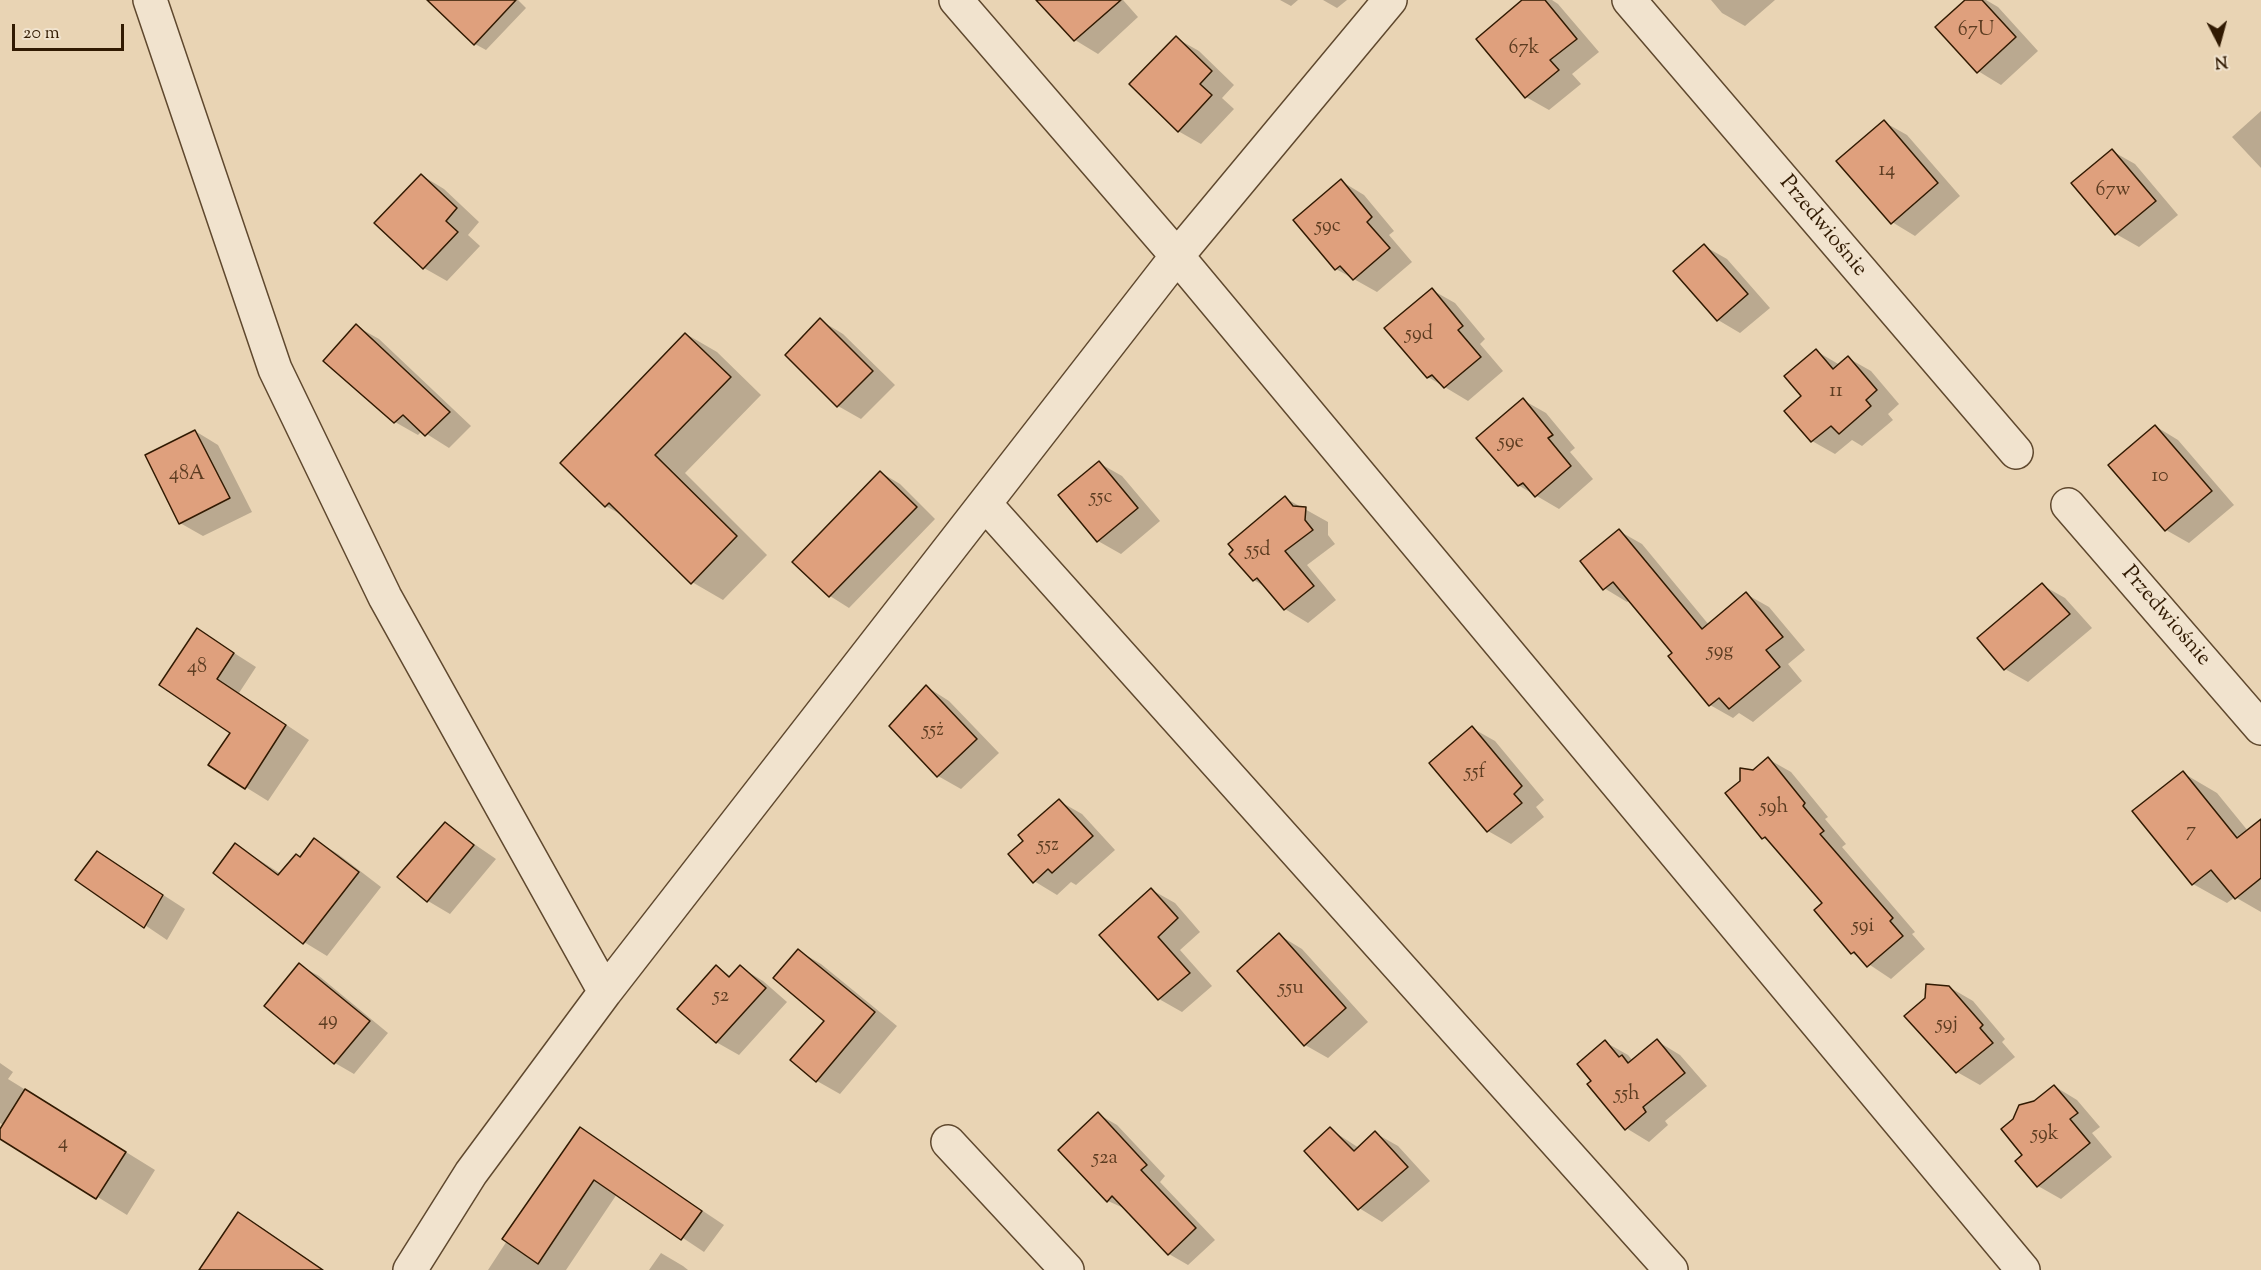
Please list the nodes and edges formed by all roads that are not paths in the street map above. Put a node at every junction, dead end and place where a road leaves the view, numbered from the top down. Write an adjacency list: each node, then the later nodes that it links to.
1 (150, 0): 10 (street)
2 (956, 0): 5 (street)
3 (1390, 0): 5 (street)
4 (1629, 0): 6 (street, Przedwiośnie)
5 (1177, 256): 7 (street); 15 (street)
6 (2016, 452)
7 (985, 504): 10 (street); 14 (street)
8 (2068, 505): 9 (street, Przedwiośnie)
9 (2261, 728)
10 (605, 992): 12 (street)
11 (948, 1142): 13 (street)
12 (410, 1270)
13 (1067, 1270)
14 (1671, 1270)
15 (2023, 1270)

